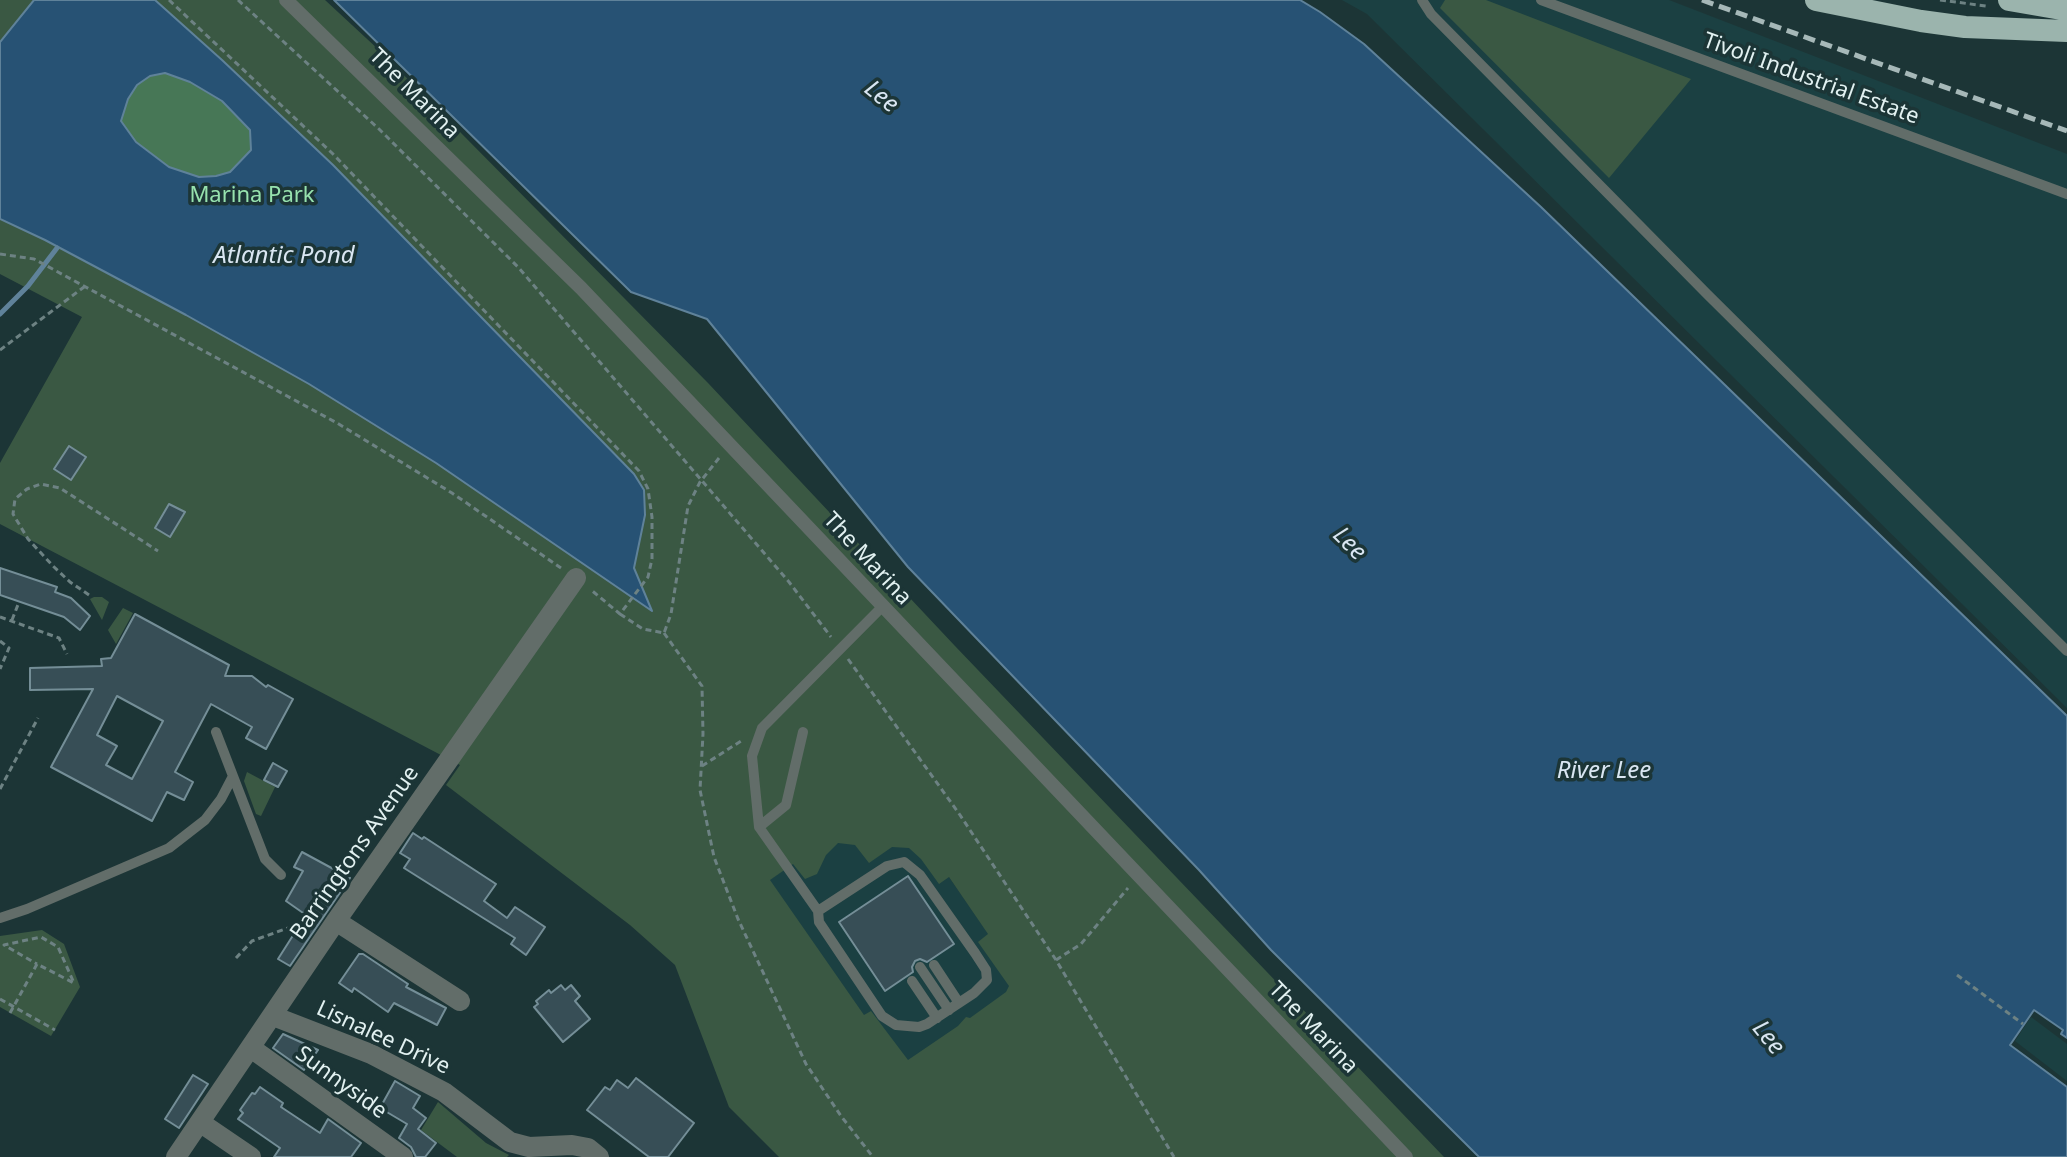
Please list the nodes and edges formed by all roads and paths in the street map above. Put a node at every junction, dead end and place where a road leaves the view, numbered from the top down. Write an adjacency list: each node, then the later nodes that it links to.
1 (169, 0): 21 (path)
2 (238, 0): 15 (path)
3 (286, 0): 14 (street, The Marina)
4 (1422, 0): 26 (lane)
5 (1541, 0): 10 (lane, Tivoli Industrial Estate)
6 (1816, 0): 9 (highway)
7 (2009, 0): 8 (highway)
8 (2067, 10)
9 (2067, 31)
10 (2067, 194)
11 (0, 254): 12 (path)
12 (85, 287): 13 (path); 17 (path)
13 (0, 350)
14 (730, 446): 15 (path); 20 (street, The Marina)
15 (700, 482): 24 (path); 27 (path)
16 (158, 551): 18 (path)
17 (576, 578): 21 (path); 42 (street, Barringtons Avenue)
18 (89, 595)
19 (19, 602): 23 (path)
20 (882, 607): 27 (lane); 39 (street, The Marina)
21 (620, 614): 24 (path)
22 (0, 617): 23 (path)
23 (11, 621): 28 (path)
24 (664, 633): 34 (path)
25 (0, 641): 29 (path)
26 (2065, 645)
27 (841, 649): 31 (lane); 45 (path)
28 (67, 654)
29 (0, 669)
30 (38, 718): 36 (path)
31 (762, 728): 34 (path); 37 (lane)
32 (216, 732): 35 (lane)
33 (803, 732): 37 (lane)
34 (702, 766): 67 (path)
35 (232, 778): 38 (lane); 41 (lane)
36 (0, 789)
37 (759, 827): 40 (lane)
38 (281, 875)
39 (1138, 876): 45 (path); 69 (street, The Marina)
40 (818, 911): 53 (lane); 58 (lane)
41 (0, 918)
42 (336, 921): 52 (street); 57 (street, Barringtons Avenue)
43 (288, 928): 44 (path)
44 (236, 958)
45 (1056, 960): 68 (path)
46 (37, 964): 46 (path); 54 (path)
47 (934, 965): 53 (lane)
48 (920, 967): 55 (lane)
49 (1957, 975): 59 (path)
50 (912, 981): 58 (lane)
51 (0, 999): 54 (path)
52 (460, 1001)
53 (959, 1003): 55 (lane)
54 (13, 1007): 56 (path); 60 (path)
55 (949, 1010): 58 (lane)
56 (10, 1013)
57 (273, 1016): 61 (street, Barringtons Avenue); 66 (street, Lisnalee Drive)
58 (937, 1018)
59 (2023, 1024)
60 (55, 1030)
61 (251, 1048): 62 (street, Barringtons Avenue); 65 (street, Sunnyside)
62 (201, 1123): 63 (street, Barringtons Avenue); 64 (street)
63 (176, 1157)
64 (251, 1157)
65 (403, 1157)
66 (599, 1157)
67 (873, 1157)
68 (1174, 1157)
69 (1406, 1157)

